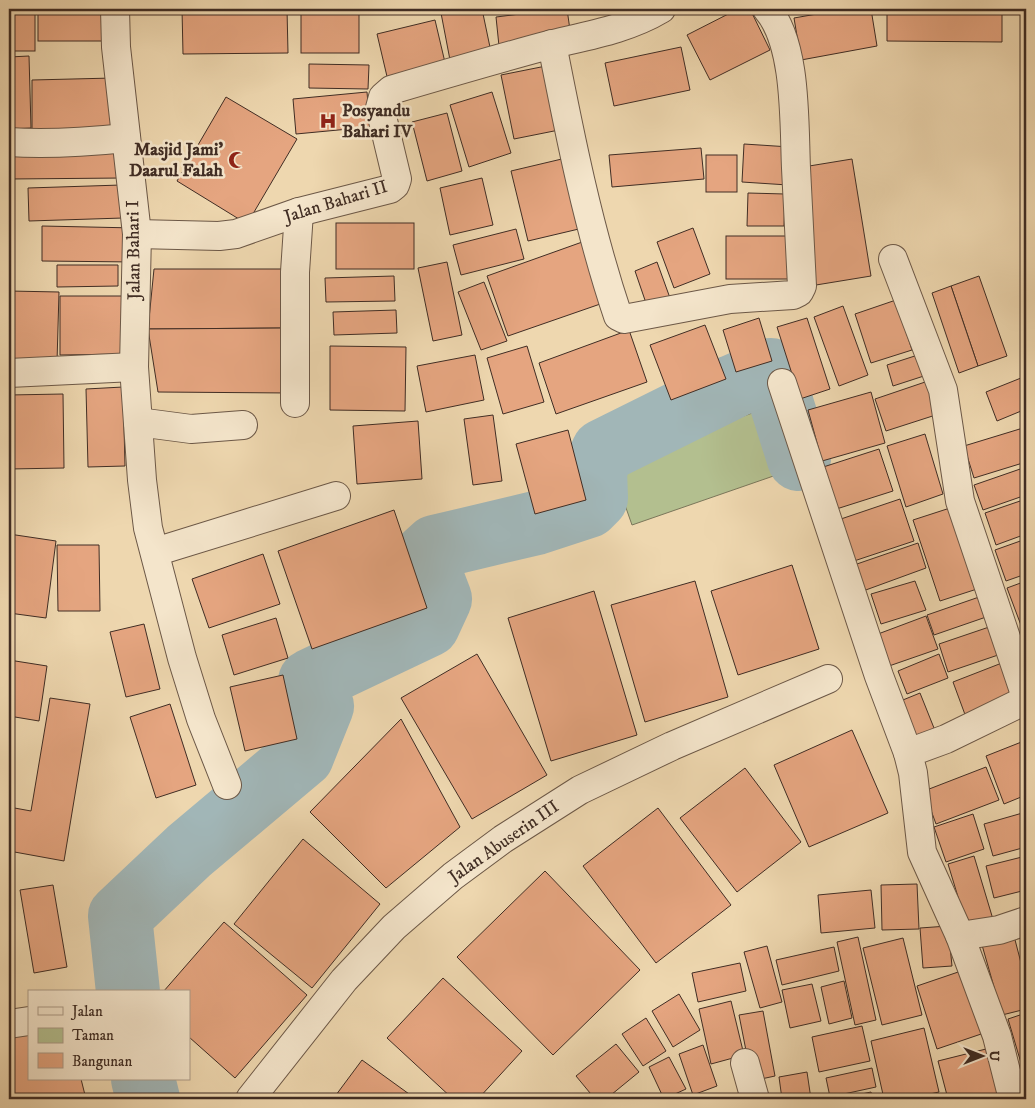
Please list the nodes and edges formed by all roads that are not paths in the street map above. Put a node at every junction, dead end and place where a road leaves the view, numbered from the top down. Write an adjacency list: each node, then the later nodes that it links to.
1 (115, 9): 5 (street, Jalan Bahari I)
2 (661, 9): 4 (street, Jalan Bahari II)
3 (767, 9): 4 (street)
4 (552, 44): 7 (street, Jalan Bahari II)
5 (126, 138): 6 (street); 8 (street, Jalan Bahari I)
6 (9, 142)
7 (299, 212): 8 (street, Jalan Bahari II); 13 (street)
8 (137, 234): 10 (street, Jalan Bahari I)
9 (893, 259): 19 (street)
10 (134, 368): 11 (street); 14 (street, Jalan Bahari I)
11 (9, 373)
12 (782, 383): 20 (street)
13 (295, 403)
14 (138, 422): 15 (street); 17 (street, Jalan Bahari I)
15 (243, 425)
16 (336, 496): 17 (street)
17 (155, 552): 21 (street, Jalan Bahari I)
18 (828, 679): 27 (street, Jalan Abuserin III)
19 (1026, 699): 20 (street)
20 (910, 762): 23 (street)
21 (227, 785)
22 (1026, 921): 23 (street)
23 (960, 936): 29 (street)
24 (28, 1021): 25 (street)
25 (9, 1024)
26 (746, 1063): 28 (street)
27 (250, 1099)
28 (756, 1099)
29 (1013, 1099)

